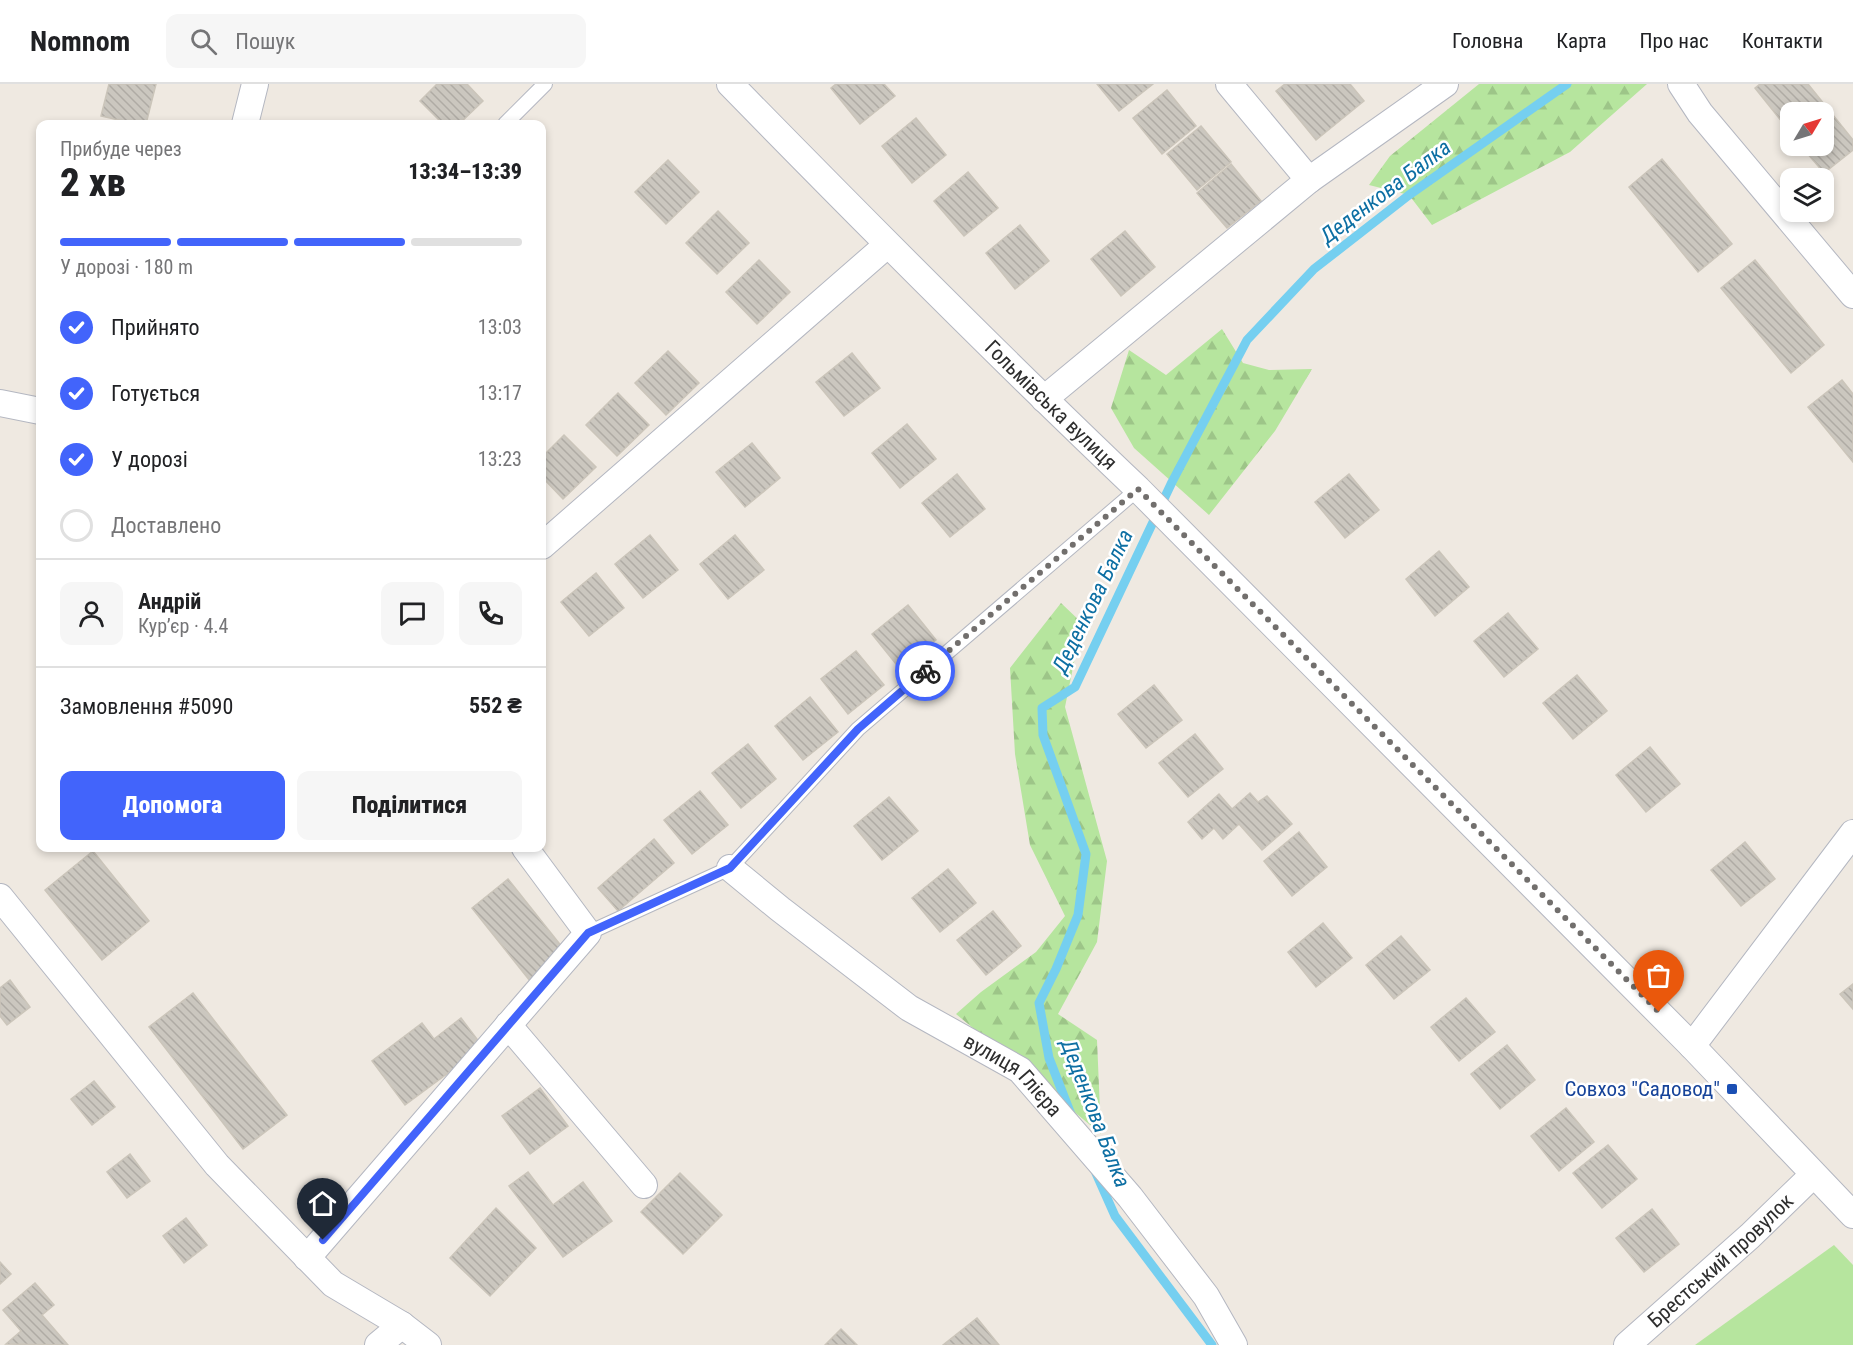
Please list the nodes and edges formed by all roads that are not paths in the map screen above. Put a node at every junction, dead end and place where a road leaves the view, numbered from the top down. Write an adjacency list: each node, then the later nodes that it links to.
1 (255, 84): 7 (street)
2 (545, 84): 8 (lane)
3 (730, 84): 10 (street, Гольмівська вулиця)
4 (1229, 84): 9 (street)
5 (1445, 84): 9 (street)
6 (1681, 84): 11 (street)
7 (246, 120)
8 (509, 120)
9 (1309, 180): 12 (street)
10 (887, 244): 12 (street, Гольмівська вулиця); 16 (street)
11 (1853, 295)
12 (1044, 399): 15 (street, Гольмівська вулиця)
13 (0, 403): 14 (street)
14 (36, 410)
15 (1138, 489): 19 (lane); 23 (street, Гольмівська вулиця)
16 (546, 542)
17 (1853, 833): 23 (street)
18 (528, 852): 21 (street)
19 (730, 868): 21 (lane); 31 (street, вулиця Глієра)
20 (0, 897): 27 (street)
21 (588, 933): 22 (street)
22 (508, 1025): 25 (street); 27 (street)
23 (1692, 1046): 24 (street, Гольмівська вулиця)
24 (1814, 1175): 26 (street, Гольмівська вулиця); 32 (street, Брестський провулок)
25 (644, 1185)
26 (1853, 1215)
27 (307, 1258): 28 (street)
28 (402, 1325): 29 (street); 30 (street)
29 (378, 1345)
30 (428, 1345)
31 (1234, 1345)
32 (1627, 1345)

